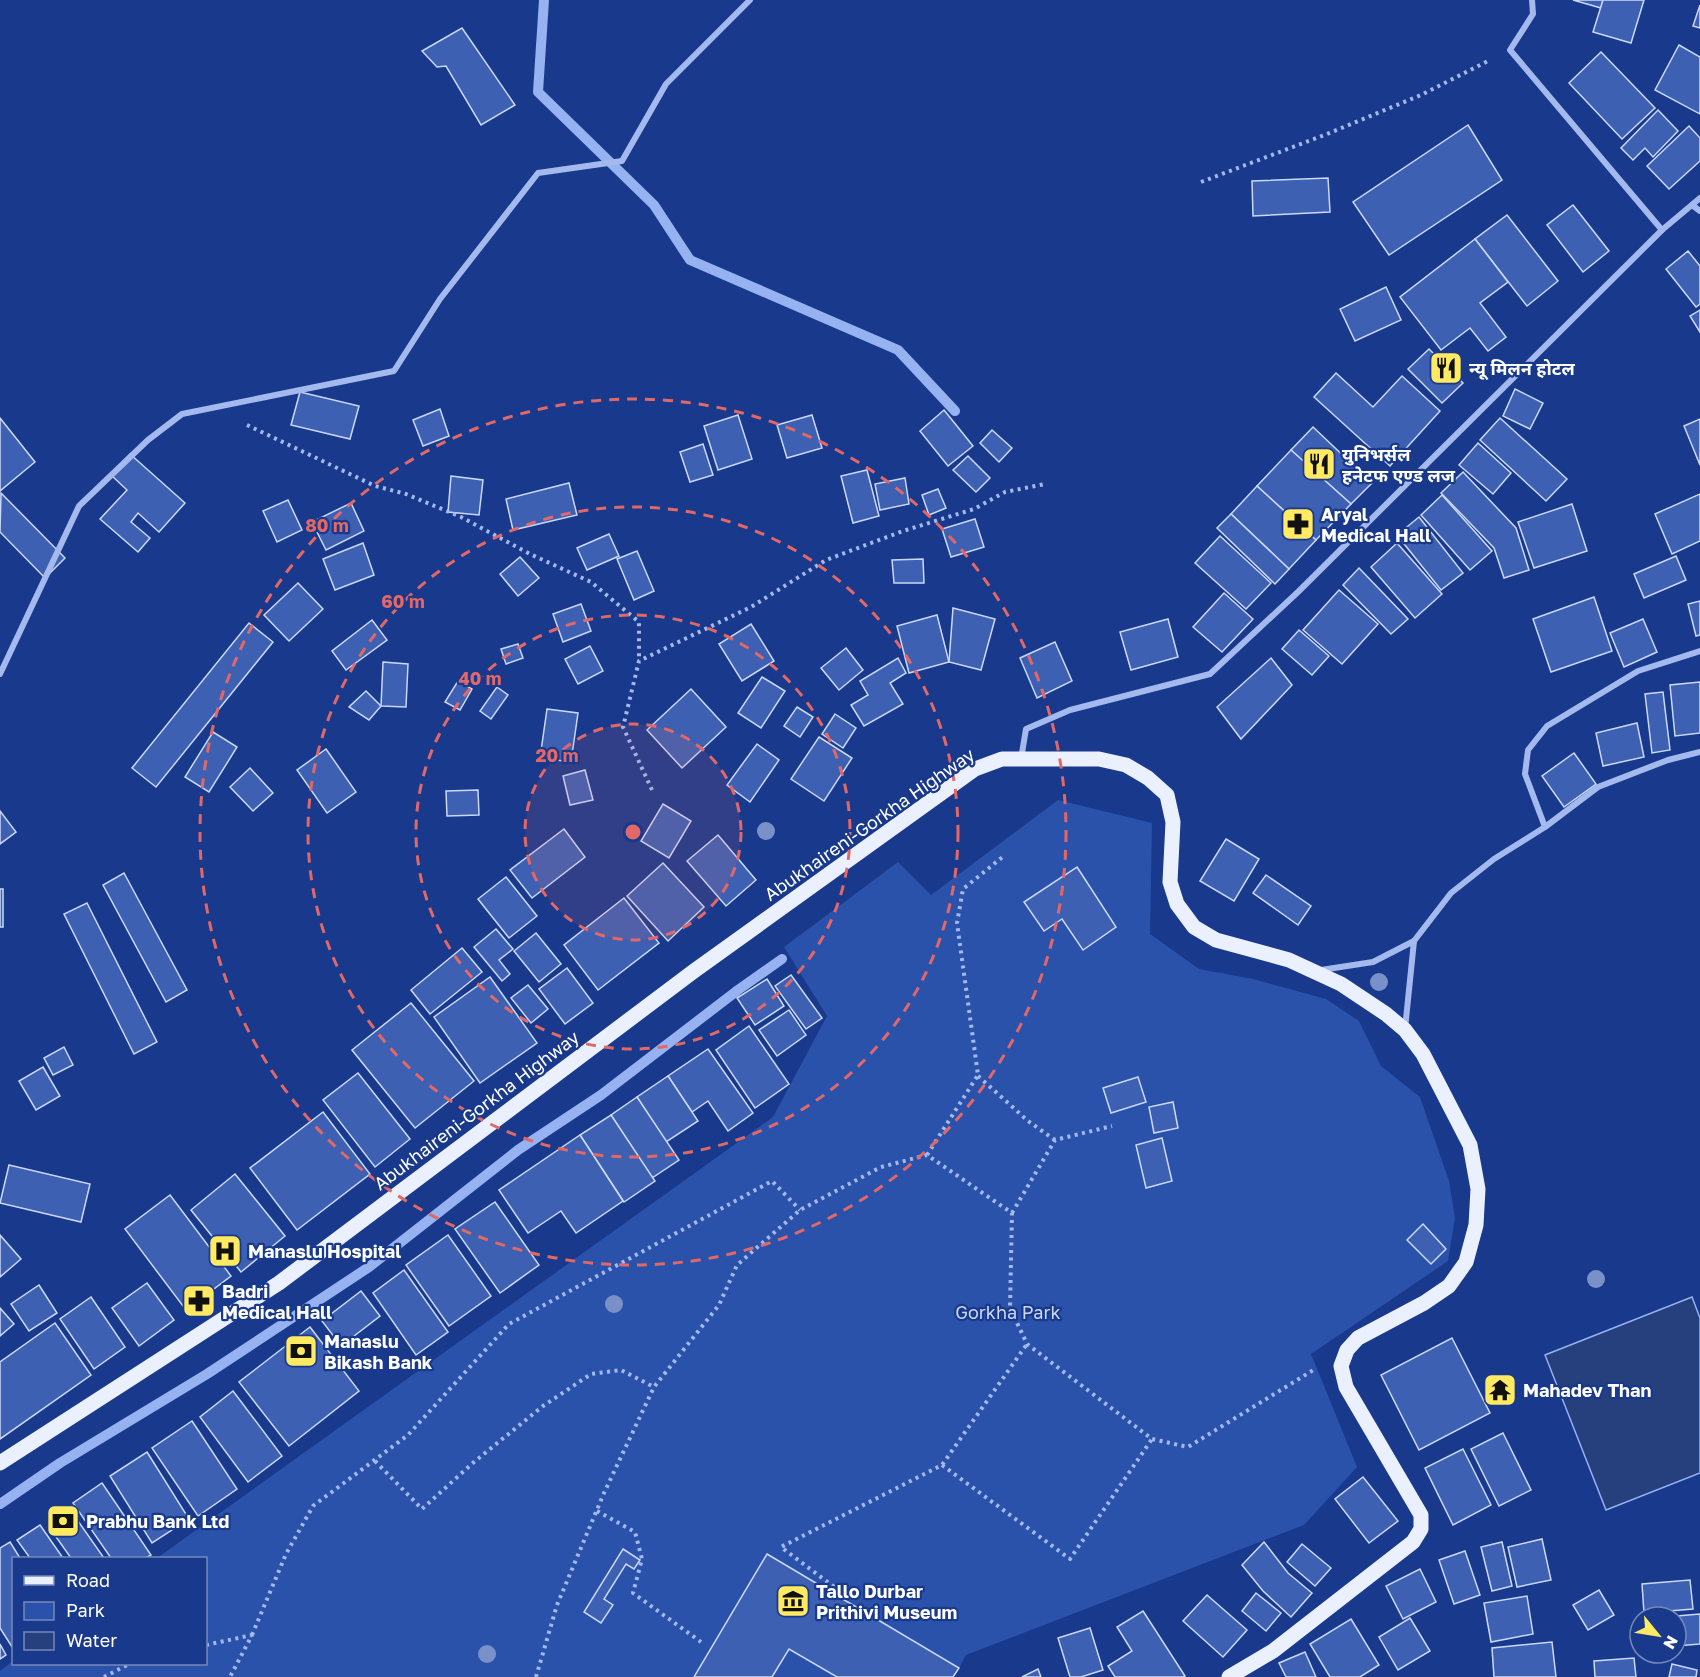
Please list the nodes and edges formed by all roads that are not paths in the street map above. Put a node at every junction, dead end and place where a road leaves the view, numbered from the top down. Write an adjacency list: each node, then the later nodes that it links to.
1 (750, 0): 8 (street)
2 (1532, 0): 6 (street)
3 (1700, 198): 4 (street)
4 (1692, 205): 5 (street); 6 (street)
5 (1700, 212)
6 (1662, 230): 10 (street)
7 (1700, 651): 11 (street)
8 (0, 674)
9 (1700, 752): 11 (street)
10 (1021, 760): 13 (main road, Abukhaireni-Gorkha Highway); 15 (main road, Abukhaireni-Gorkha Highway)
11 (1545, 827): 12 (street)
12 (1414, 941): 13 (street); 14 (street)
13 (1316, 971): 14 (main road, Abukhaireni-Gorkha Highway)
14 (1405, 1030): 16 (main road, Abukhaireni-Gorkha Highway)
15 (0, 1463)
16 (1229, 1677)

